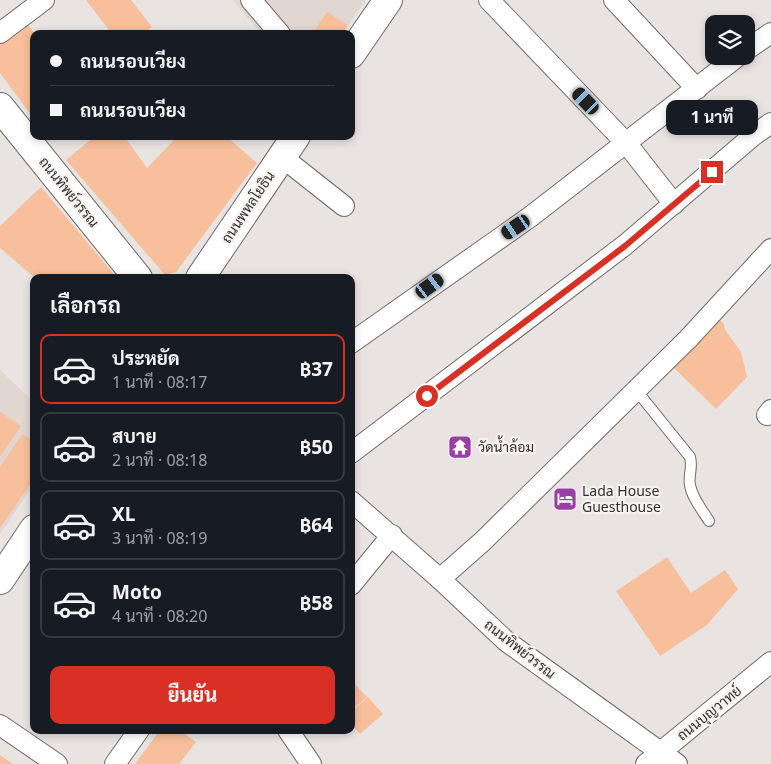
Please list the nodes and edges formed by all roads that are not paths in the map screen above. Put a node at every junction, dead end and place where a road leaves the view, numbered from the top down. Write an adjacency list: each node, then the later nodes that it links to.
1 (44, 0): 7 (street)
2 (251, 0): 6 (street)
3 (388, 0): 10 (main road)
4 (489, 0): 15 (street)
5 (614, 0): 12 (street)
6 (277, 30)
7 (0, 33)
8 (771, 33): 9 (street)
9 (755, 44)
10 (355, 48)
11 (727, 65): 12 (street)
12 (696, 89): 15 (street)
13 (0, 107): 20 (main road, ถนนทิพย์วรรณ)
14 (771, 123): 17 (street)
15 (627, 144): 17 (street); 22 (street)
16 (289, 146): 18 (street); 21 (main road, ถนนพหลโยธิน)
17 (674, 204): 24 (street)
18 (344, 206)
19 (771, 249): 23 (street)
20 (135, 274)
21 (203, 274)
22 (355, 340)
23 (636, 390): 26 (lane); 29 (street)
24 (355, 451)
25 (355, 504): 28 (street, ถนนทิพย์วรรณ)
26 (709, 521)
27 (30, 535): 30 (main road)
28 (392, 536): 29 (street, ถนนทิพย์วรรณ); 31 (street)
29 (440, 579): 36 (street, ถนนทิพย์วรรณ)
30 (0, 580)
31 (355, 580)
32 (771, 662): 36 (street, ถนนบุญวาทย์)
33 (0, 725): 37 (street)
34 (136, 734): 38 (street)
35 (291, 734): 39 (street)
36 (653, 758): 40 (street, ถนนทิพย์วรรณ)
37 (56, 764)
38 (115, 764)
39 (311, 764)
40 (677, 764)

